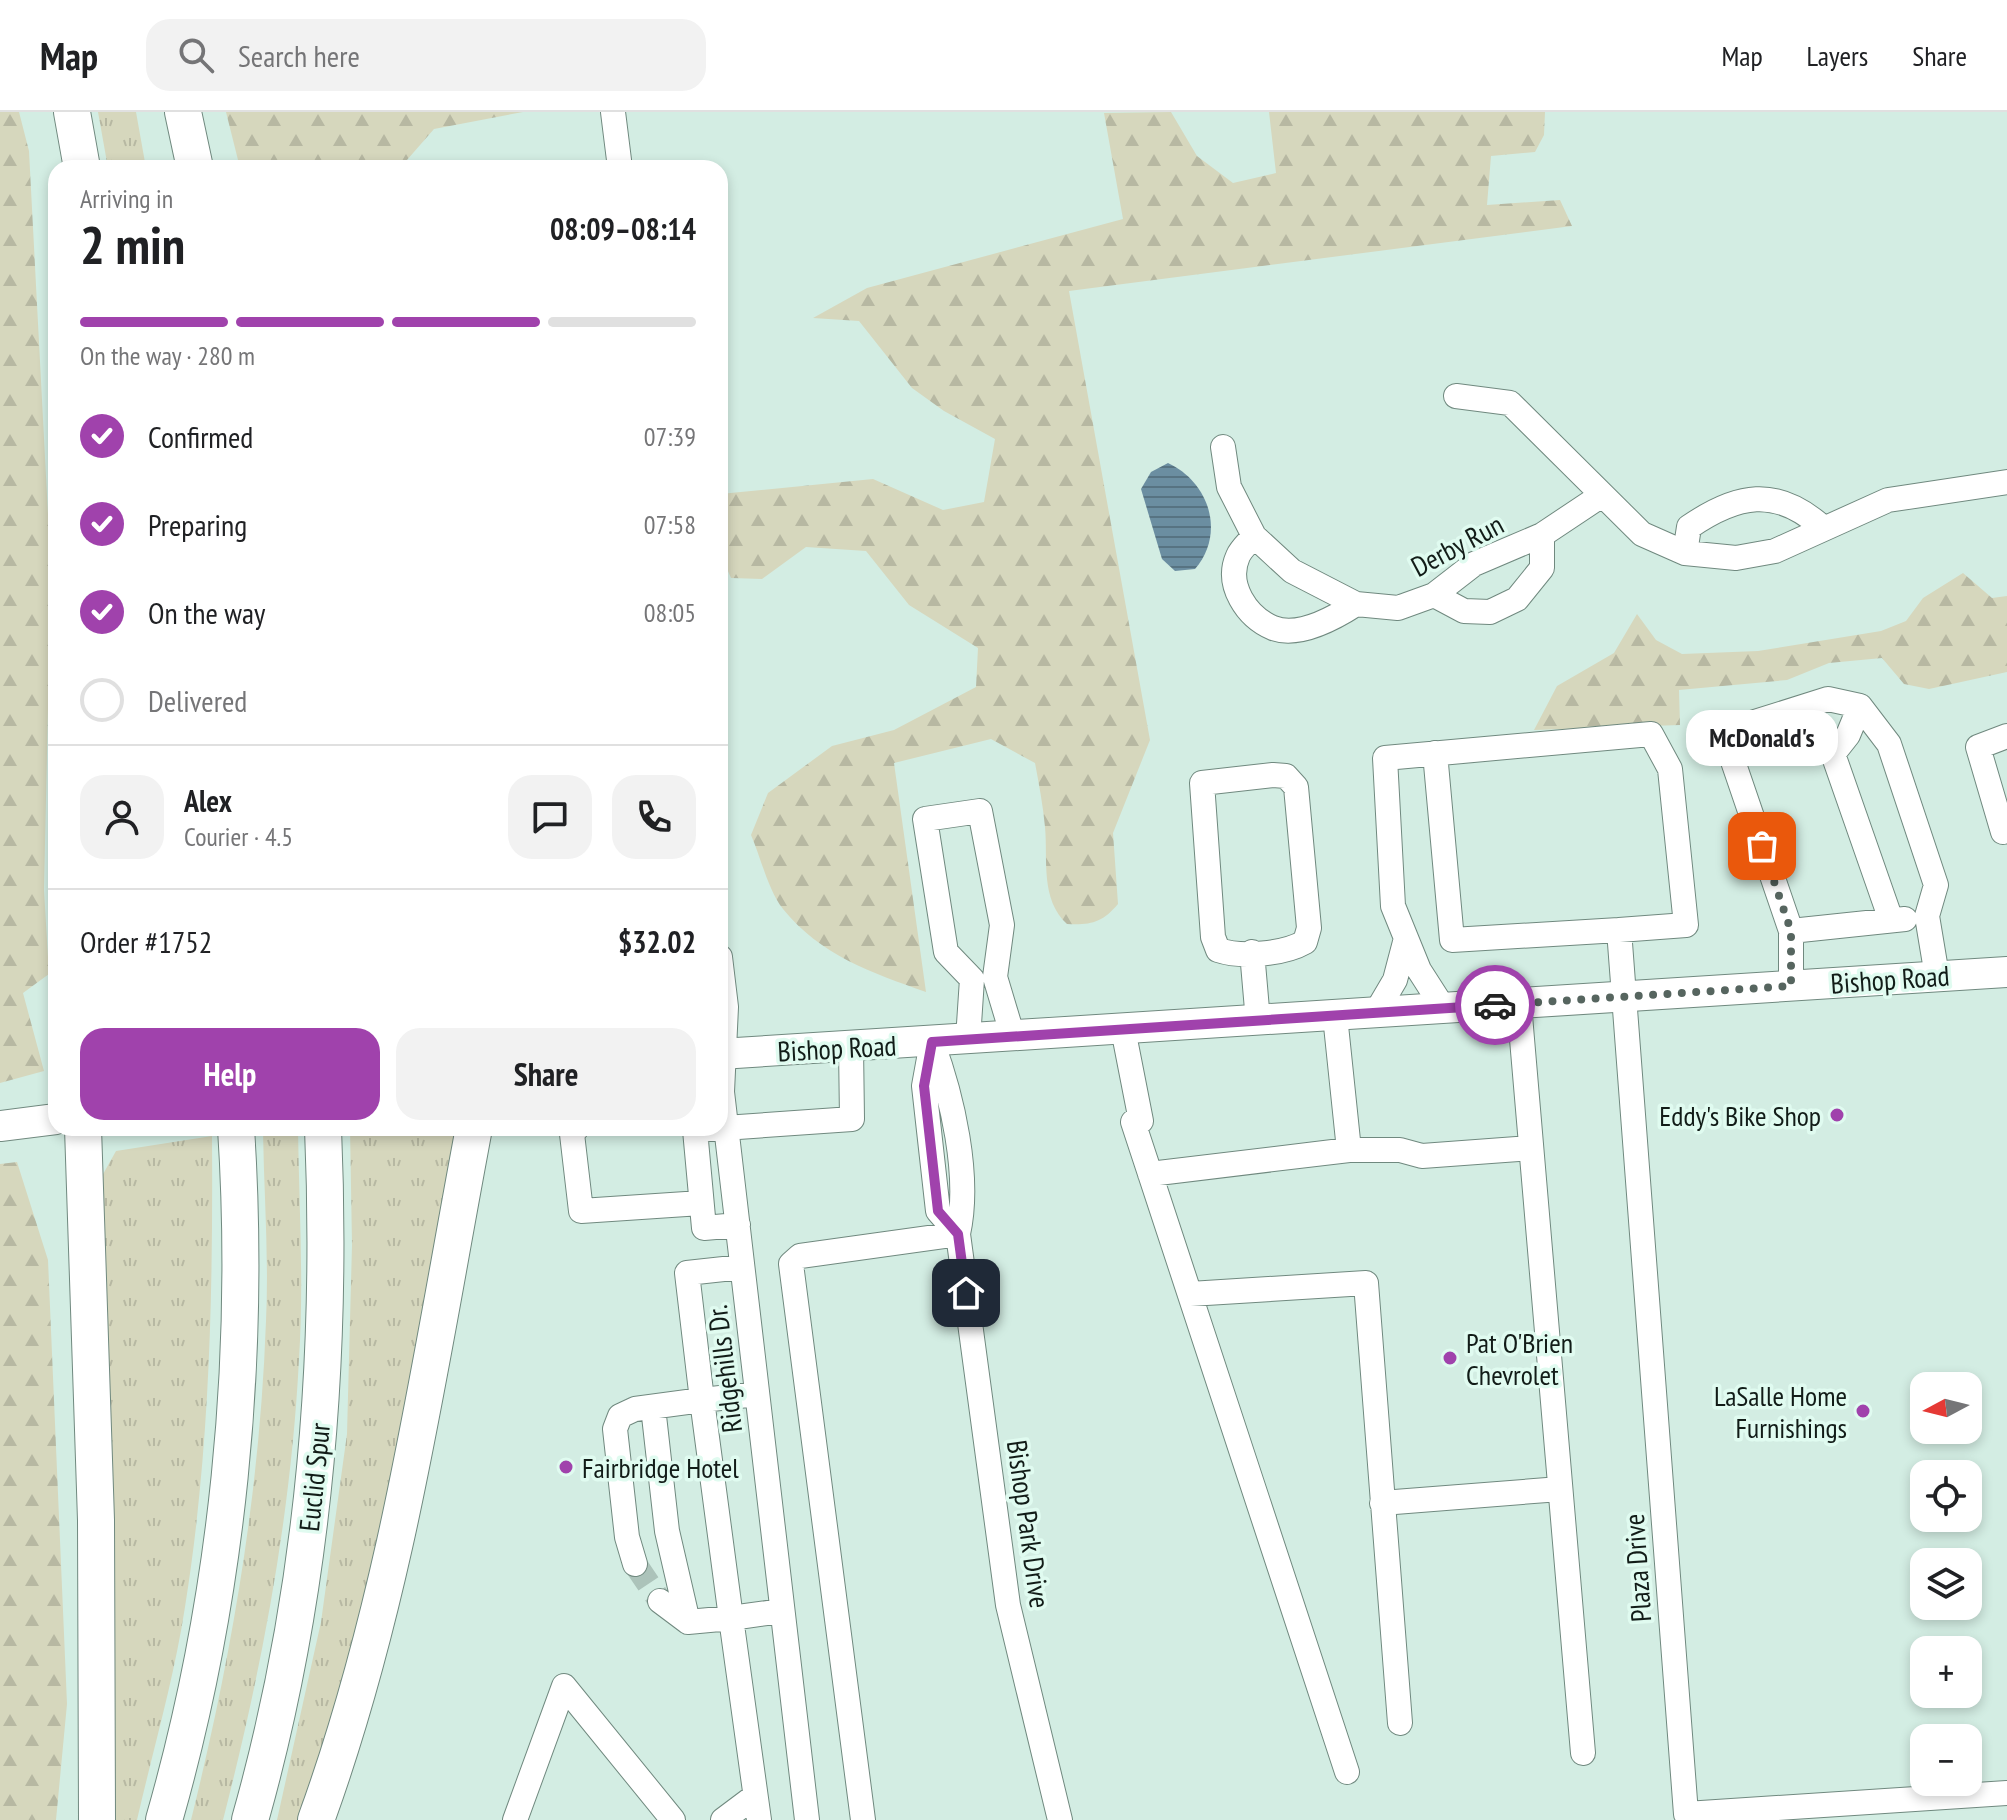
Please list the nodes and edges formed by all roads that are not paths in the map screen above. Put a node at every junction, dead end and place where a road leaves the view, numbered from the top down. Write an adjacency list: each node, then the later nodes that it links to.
1 (52, 112): 6 (highway)
2 (72, 112): 7 (highway)
3 (161, 112): 8 (highway)
4 (183, 112): 9 (highway)
5 (613, 112): 10 (street)
6 (56, 160)
7 (81, 160)
8 (170, 160)
9 (193, 160)
10 (619, 160)
11 (1456, 396): 14 (street)
12 (1223, 447): 17 (street, Derby Run)
13 (2007, 482): 15 (street)
14 (1602, 495): 16 (street, Derby Run); 18 (street)
15 (1822, 527): 18 (street); 18 (street)
16 (1542, 535): 19 (street, Derby Run); 19 (street)
17 (1254, 536): 20 (street, Derby Run); 20 (street)
18 (1685, 553)
19 (1434, 595): 20 (street, Derby Run)
20 (1356, 604)
21 (1860, 706): 25 (street); 26 (street); 28 (street)
22 (2007, 736): 24 (street)
23 (1435, 753): 27 (street); 27 (street); 29 (street)
24 (2006, 836)
25 (1927, 916): 26 (street); 32 (street)
26 (1891, 920): 28 (street)
27 (1619, 930): 35 (street)
28 (1791, 931): 34 (street)
29 (1405, 942): 37 (street); 38 (street)
30 (1252, 952): 30 (street); 40 (street)
31 (2007, 972): 32 (main road, Bishop Road)
32 (1937, 976): 34 (main road, Bishop Road)
33 (983, 978): 33 (street); 42 (street); 43 (street)
34 (1791, 986): 35 (main road, Bishop Road)
35 (1624, 997): 36 (main road, Bishop Road); 78 (street, Plaza Drive)
36 (1519, 1004): 37 (main road, Bishop Road); 57 (street)
37 (1444, 1009): 38 (main road, Bishop Road)
38 (1375, 1014): 39 (main road, Bishop Road)
39 (1335, 1016): 40 (main road, Bishop Road); 58 (street)
40 (1258, 1021): 41 (main road, Bishop Road)
41 (1123, 1029): 42 (main road, Bishop Road); 59 (street)
42 (1013, 1037): 43 (main road, Bishop Road)
43 (968, 1039): 44 (main road, Bishop Road)
44 (932, 1042): 45 (main road, Bishop Road); 62 (street, Bishop Park Drive)
45 (851, 1047): 46 (main road, Bishop Road); 49 (street)
46 (728, 1054)
47 (48, 1120): 48 (main road)
48 (0, 1126)
49 (728, 1130)
50 (83, 1136): 80 (highway)
51 (236, 1136): 81 (highway)
52 (323, 1136): 82 (highway, Euclid Spur)
53 (472, 1136): 83 (highway)
54 (572, 1136): 60 (street)
55 (694, 1136): 60 (street)
56 (728, 1136): 61 (street, Ridgehills Dr.)
57 (1531, 1148): 58 (street); 68 (street)
58 (1349, 1150): 59 (street)
59 (1150, 1174): 64 (street)
60 (701, 1203): 61 (street)
61 (738, 1225): 63 (street, Ridgehills Dr.)
62 (958, 1234): 88 (street); 89 (street, Bishop Park Drive)
63 (742, 1267): 65 (street, Ridgehills Dr.); 66 (street)
64 (1190, 1294): 69 (street); 77 (street)
65 (757, 1394): 66 (street); 72 (street, Ridgehills Dr.)
66 (702, 1400): 67 (street); 73 (street)
67 (653, 1407): 70 (street); 74 (street)
68 (1560, 1489): 69 (street); 76 (street)
69 (1382, 1503): 75 (street)
70 (635, 1564)
71 (660, 1601): 74 (street)
72 (782, 1611): 73 (street); 87 (street, Ridgehills Dr.)
73 (731, 1618): 74 (street); 79 (street)
74 (688, 1622)
75 (1400, 1723)
76 (1583, 1753)
77 (1347, 1772)
78 (2007, 1793)
79 (757, 1808): 86 (street)
80 (97, 1820)
81 (164, 1820)
82 (250, 1820)
83 (316, 1820)
84 (515, 1820): 85 (street)
85 (673, 1820)
86 (723, 1820)
87 (807, 1820)
88 (863, 1820)
89 (1060, 1820)

